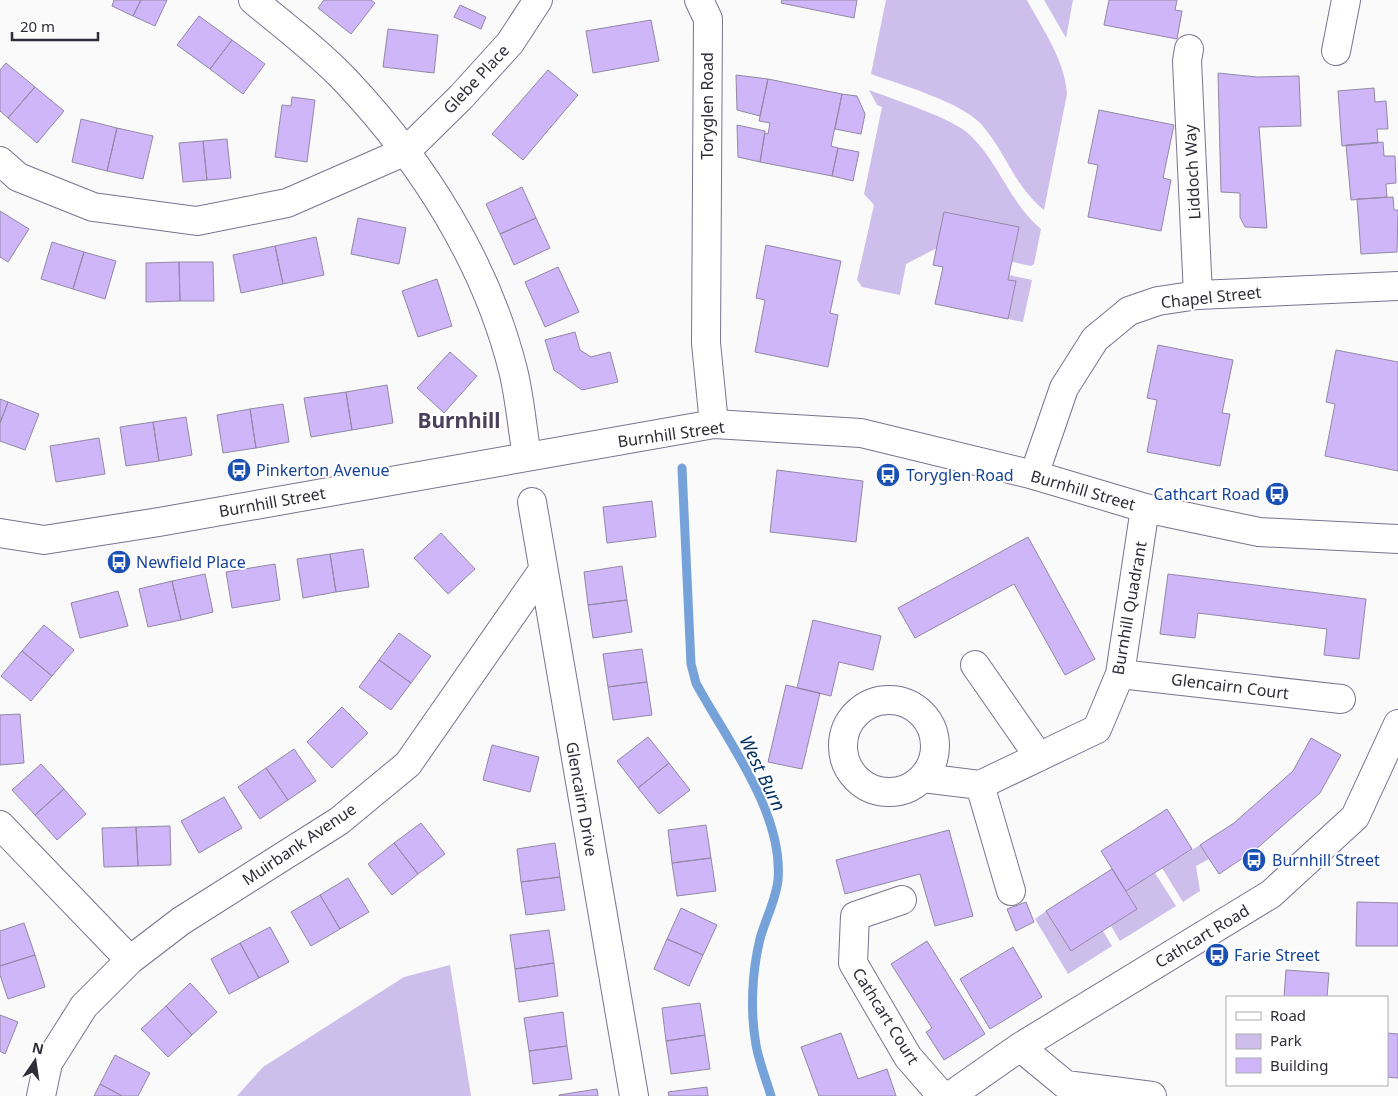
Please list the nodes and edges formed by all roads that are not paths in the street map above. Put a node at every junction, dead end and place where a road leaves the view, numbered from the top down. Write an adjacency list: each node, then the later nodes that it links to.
1 (253, 0): 7 (street)
2 (538, 0): 7 (street, Glebe Place)
3 (699, 0): 11 (street, Toryglen Road)
4 (1346, 0): 6 (street)
5 (1189, 49): 10 (street, Liddoch Way)
6 (1336, 51)
7 (406, 151): 8 (street); 12 (street)
8 (0, 161)
9 (1398, 286): 10 (street, Chapel Street)
10 (1198, 295): 13 (street, Chapel Street)
11 (714, 424): 12 (street, Burnhill Street); 13 (street, Burnhill Street)
12 (527, 456): 16 (street, Burnhill Street)
13 (1034, 475): 15 (street, Burnhill Street)
14 (532, 502): 18 (street, Glencairn Drive)
15 (1146, 508): 17 (street, Burnhill Street); 20 (street, Burnhill Quadrant)
16 (0, 534)
17 (1398, 538)
18 (542, 570): 29 (street, Muirbank Avenue); 32 (street, Glencairn Drive)
19 (975, 665): 23 (street)
20 (1120, 674): 21 (street, Glencairn Court); 23 (street, Burnhill Quadrant)
21 (1341, 699)
22 (1398, 724): 30 (street, Cathcart Road)
23 (1039, 757): 25 (street, Burnhill Quadrant)
24 (923, 778): 25 (street)
25 (980, 785): 27 (street)
26 (0, 826): 29 (street)
27 (1011, 891)
28 (902, 900): 33 (street, Cathcart Court)
29 (130, 960): 31 (street, Muirbank Avenue)
30 (1020, 1047): 34 (street, Cathcart Road); 35 (street)
31 (41, 1096)
32 (634, 1096)
33 (942, 1096)
34 (950, 1096)
35 (1152, 1096)

